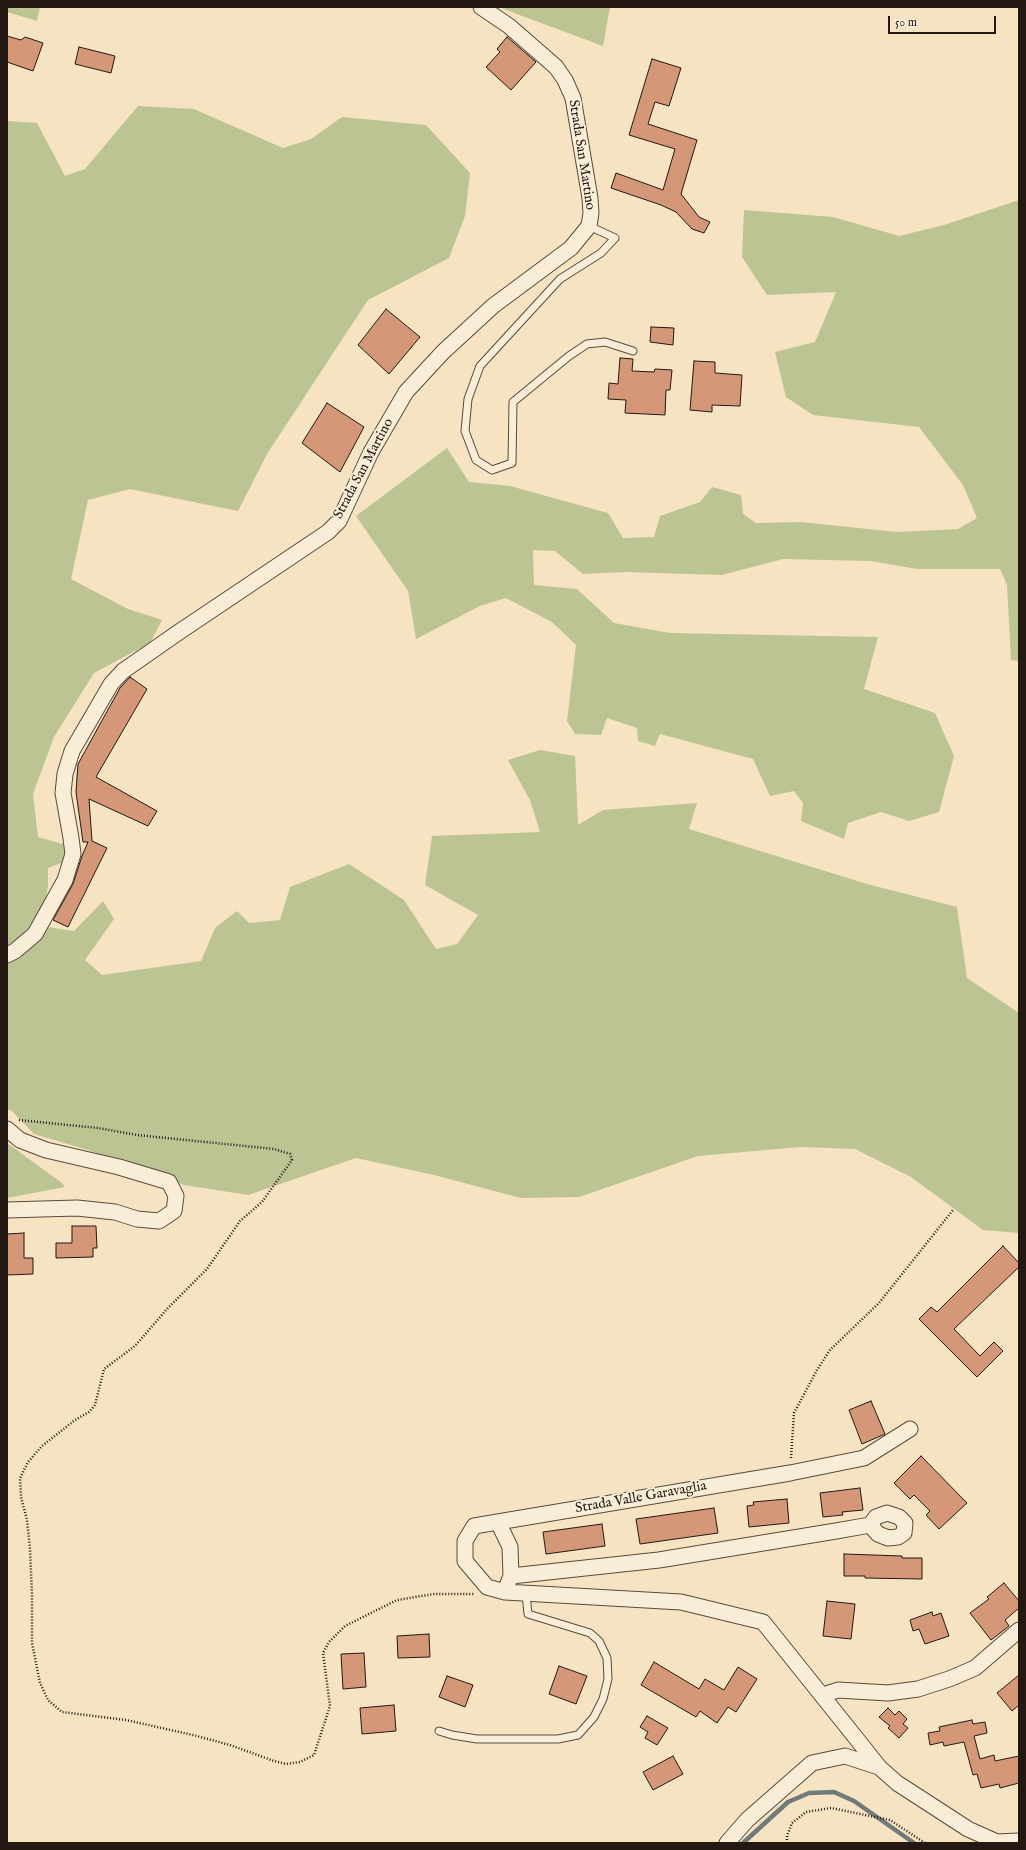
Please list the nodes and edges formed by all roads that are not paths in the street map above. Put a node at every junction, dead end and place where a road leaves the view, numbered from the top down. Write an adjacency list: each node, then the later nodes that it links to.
1 (481, 7): 2 (street, Strada San Martino)
2 (589, 226): 3 (lane); 4 (street, Strada San Martino)
3 (634, 351)
4 (7, 954)
5 (11, 1124): 6 (street)
6 (7, 1210)
7 (910, 1429): 8 (street, Strada Valle Garavaglia)
8 (498, 1522): 10 (street); 11 (street, Strada Valle Garavaglia)
9 (870, 1525): 10 (street)
10 (511, 1576): 11 (street)
11 (505, 1592): 12 (street, Strada Valle Garavaglia)
12 (526, 1594): 14 (street, Strada Valle Garavaglia); 15 (lane)
13 (1019, 1630): 14 (street)
14 (822, 1695): 16 (street, Strada Valle Garavaglia)
15 (439, 1731)
16 (879, 1767): 17 (street, Strada Valle Garavaglia); 18 (street, Strada Valle Garavaglia)
17 (1019, 1841)
18 (727, 1843)

